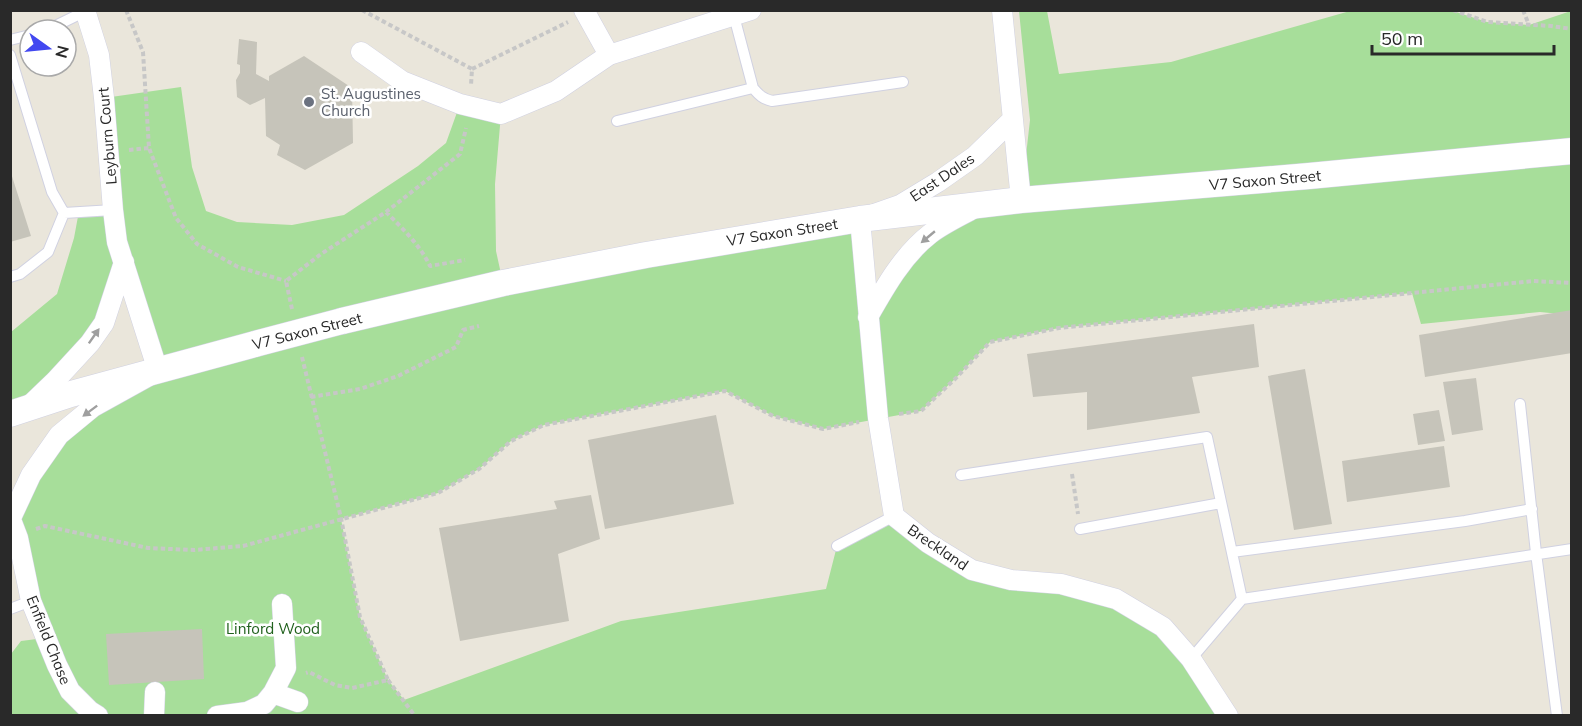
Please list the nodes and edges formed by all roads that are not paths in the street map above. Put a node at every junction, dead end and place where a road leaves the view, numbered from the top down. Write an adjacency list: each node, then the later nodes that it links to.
1 (1002, 10): 11 (street)
2 (85, 11): 5 (lane); 16 (street, Leyburn Court)
3 (585, 12): 8 (street)
4 (743, 13): 8 (street); 10 (lane)
5 (71, 18)
6 (361, 52): 8 (street)
7 (10, 55): 17 (lane)
8 (609, 55)
9 (903, 82): 10 (lane)
10 (753, 88): 12 (lane)
11 (1013, 119): 14 (street); 18 (street, East Dales)
12 (617, 121)
13 (1572, 151): 14 (street, V7 Saxon Street)
14 (1021, 200): 15 (street, V7 Saxon Street)
15 (977, 206): 18 (street, V7 Saxon Street); 21 (street, one-way to 21)
16 (113, 210): 17 (lane); 19 (street, Leyburn Court)
17 (64, 213): 20 (lane)
18 (860, 219): 21 (street, Breckland); 22 (street, V7 Saxon Street, bridge)
19 (124, 262): 22 (street, Leyburn Court); 24 (street, one-way to 19)
20 (10, 277)
21 (868, 316): 28 (street, Breckland)
22 (158, 371): 24 (street, V7 Saxon Street); 29 (street, Enfield Chase, one-way to 29)
23 (1520, 404): 27 (lane)
24 (18, 412)
25 (961, 475): 26 (lane)
26 (1221, 503): 30 (lane); 33 (lane)
27 (1532, 509): 33 (lane); 34 (lane)
28 (894, 516): 31 (lane); 39 (street, Breckland)
29 (11, 517): 36 (street, Enfield Chase)
30 (1080, 529)
31 (837, 546)
32 (1572, 549): 34 (lane)
33 (1232, 552): 35 (lane)
34 (1536, 554): 35 (lane); 47 (lane)
35 (1242, 599): 39 (lane)
36 (31, 601): 38 (lane); 43 (street, Enfield Chase)
37 (282, 604): 41 (street)
38 (10, 609)
39 (1191, 659): 46 (street, Breckland)
40 (155, 693): 44 (street)
41 (273, 693): 42 (street); 45 (street)
42 (298, 702)
43 (98, 716)
44 (154, 716)
45 (217, 716)
46 (1228, 716)
47 (1557, 716)

